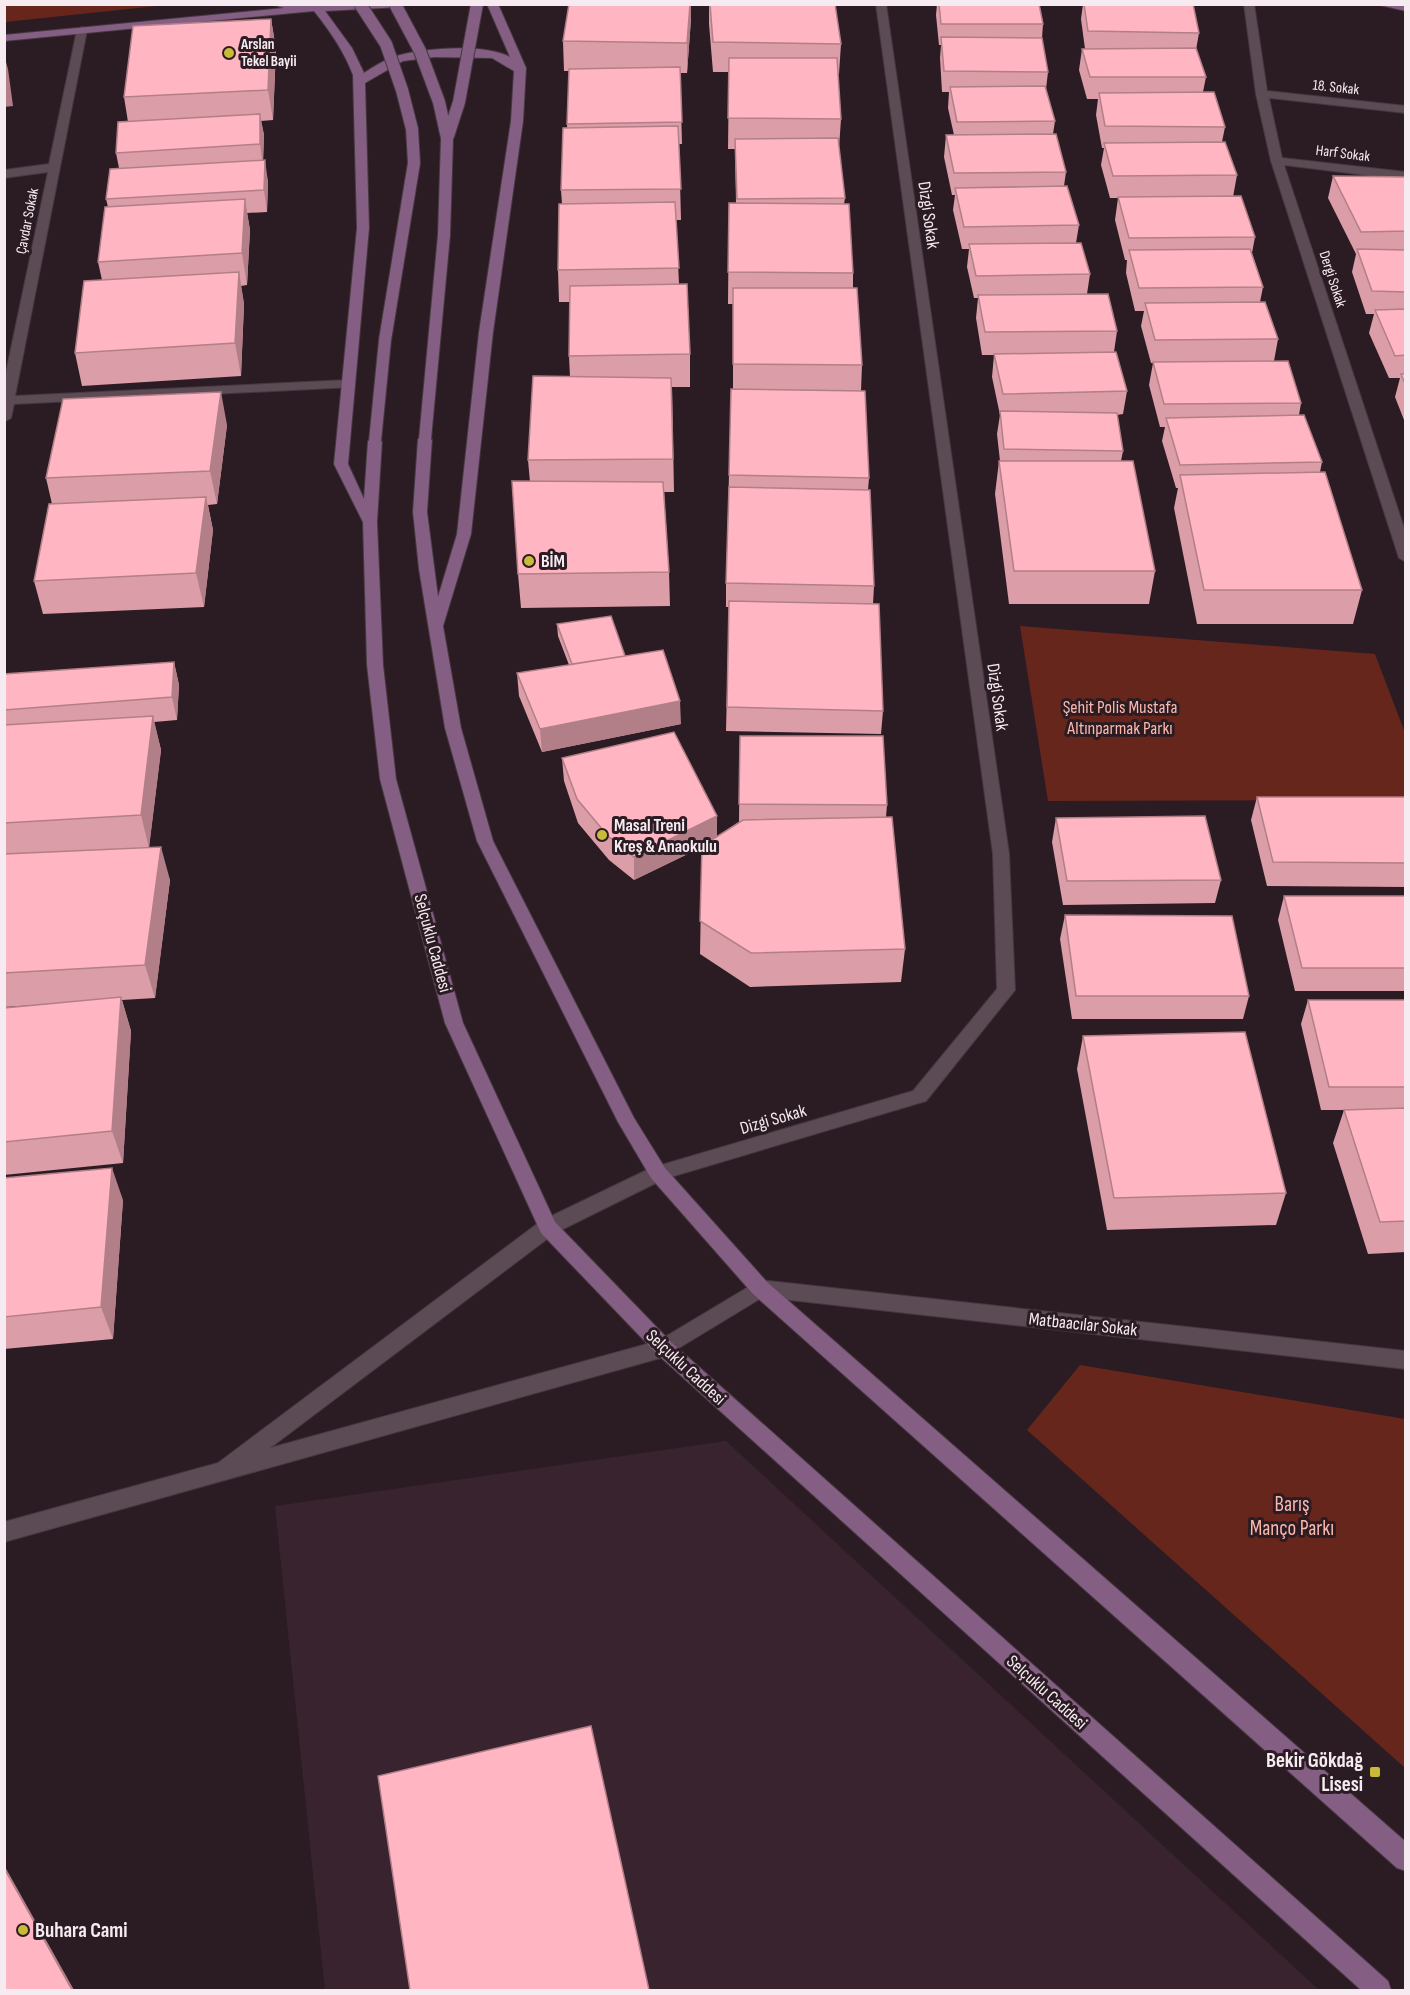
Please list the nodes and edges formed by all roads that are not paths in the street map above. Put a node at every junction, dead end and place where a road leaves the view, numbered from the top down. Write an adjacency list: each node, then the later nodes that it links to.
1 (276, 4): 10 (main road)
2 (360, 4): 28 (main road, Selçuklu Caddesi, bridge)
3 (395, 4): 18 (main road, bridge)
4 (401, 4): 10 (main road)
5 (477, 4): 18 (main road, bridge)
6 (492, 4): 14 (main road)
7 (881, 4): 31 (street, Dizgi Sokak)
8 (1249, 4): 16 (street, Dergi Sokak)
9 (1380, 4): 11 (main road)
10 (317, 8): 12 (main road); 15 (main road)
11 (1406, 8)
12 (82, 30): 13 (main road); 20 (street, Çavdar Sokak)
13 (4, 38)
14 (520, 70): 15 (main road); 30 (main road)
15 (359, 82): 25 (main road)
16 (1262, 94): 17 (street, 18. Sokak); 19 (street, Dergi Sokak)
17 (1406, 110)
18 (447, 138): 30 (main road, bridge)
19 (1277, 161): 22 (street, Harf Sokak); 29 (street, Dergi Sokak)
20 (55, 167): 21 (street); 23 (street, Çavdar Sokak)
21 (4, 174)
22 (1406, 176)
23 (20, 345): 24 (street); 26 (street, Çavdar Sokak)
24 (4, 348)
25 (348, 384): 26 (street); 28 (main road)
26 (9, 400): 27 (street, Çavdar Sokak)
27 (4, 418)
28 (370, 522): 32 (main road, Selçuklu Caddesi)
29 (1406, 558)
30 (436, 627): 31 (main road)
31 (658, 1173): 32 (street, Dizgi Sokak); 33 (main road)
32 (548, 1227): 34 (main road, Selçuklu Caddesi); 36 (street, Dizgi Sokak)
33 (760, 1288): 34 (street); 35 (street, Matbaacılar Sokak); 38 (main road)
34 (664, 1348): 36 (street); 39 (main road, Selçuklu Caddesi)
35 (1406, 1360)
36 (221, 1473): 37 (street)
37 (4, 1532)
38 (1406, 1859)
39 (1379, 1990)

